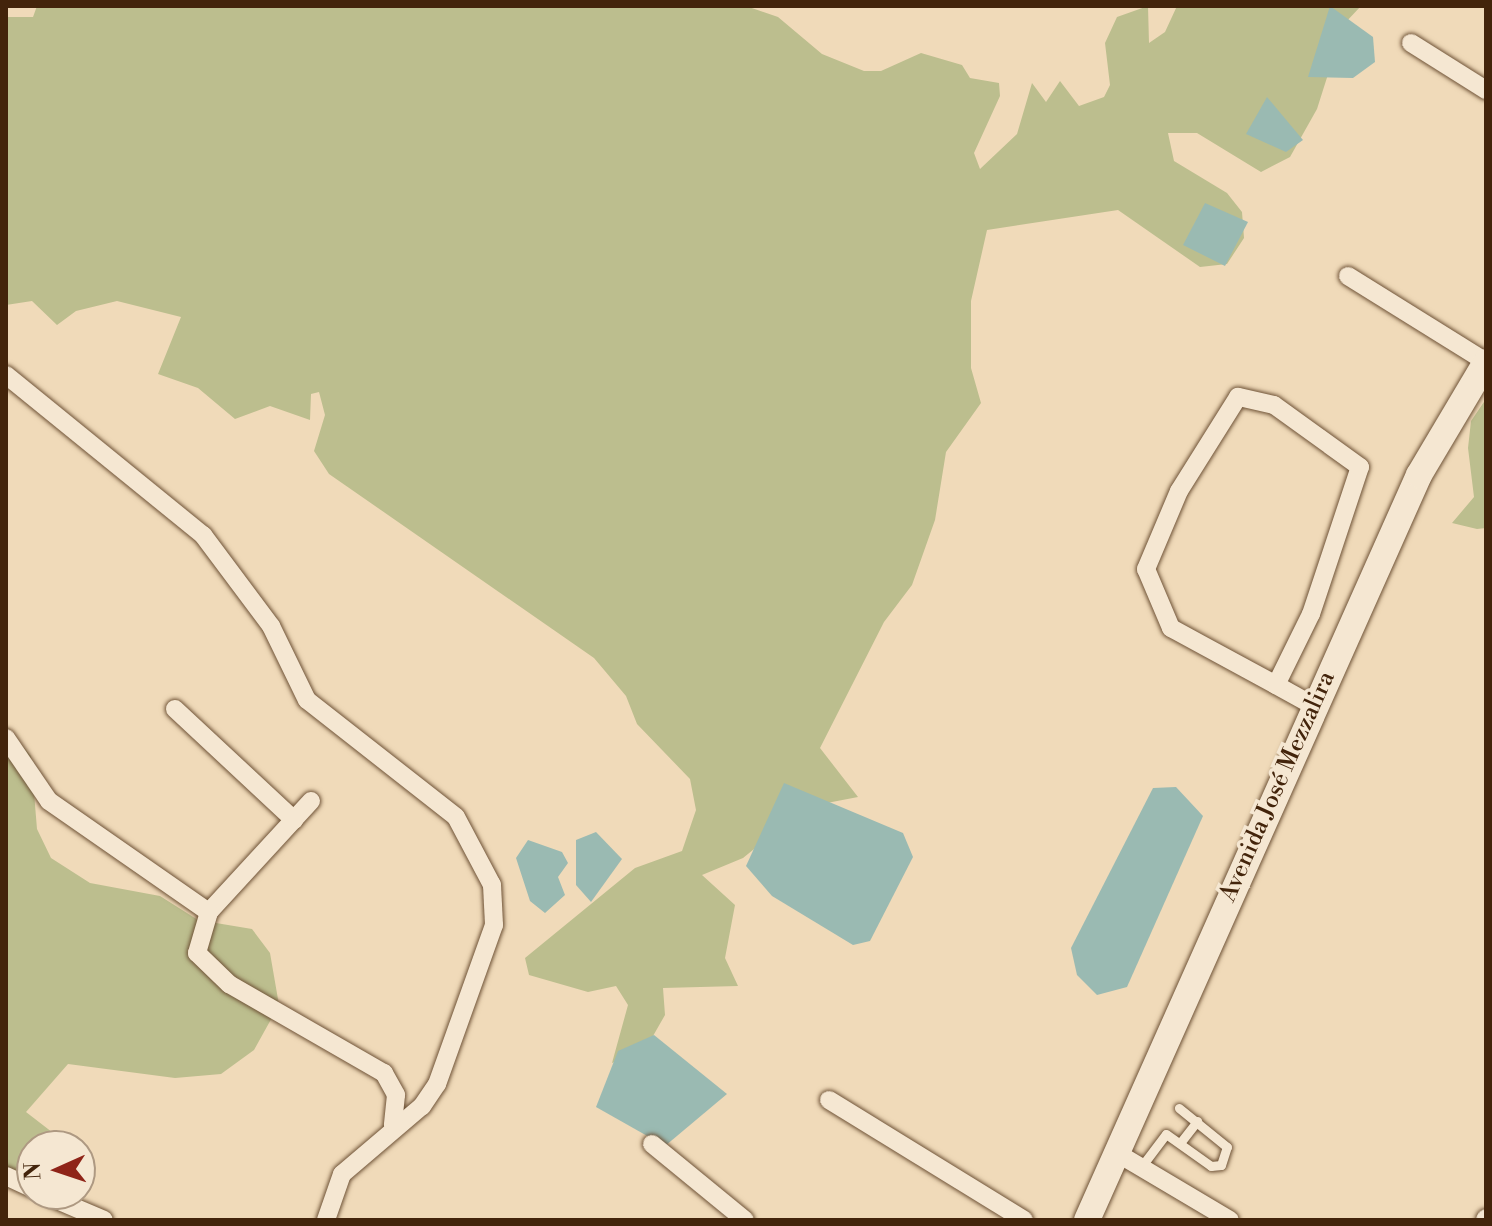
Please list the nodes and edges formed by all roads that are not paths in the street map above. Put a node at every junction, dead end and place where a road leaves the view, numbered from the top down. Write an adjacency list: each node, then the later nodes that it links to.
1 (1411, 43): 2 (street)
2 (1486, 90)
3 (1348, 276): 4 (street)
4 (1486, 362): 7 (main road, Avenida José Mezzalira)
5 (6, 375): 16 (street)
6 (1276, 685): 6 (street); 7 (street)
7 (1314, 706): 19 (main road, Avenida José Mezzalira)
8 (175, 709): 11 (street)
9 (6, 738): 12 (street)
10 (311, 801): 11 (street)
11 (294, 820): 12 (street)
12 (209, 912): 16 (street)
13 (829, 1100): 25 (street)
14 (1179, 1108): 15 (lane)
15 (1197, 1121): 17 (lane); 17 (lane)
16 (393, 1125): 23 (street)
17 (1180, 1143): 20 (lane)
18 (652, 1144): 24 (street)
19 (1117, 1153): 20 (street); 26 (main road, Avenida José Mezzalira)
20 (1141, 1167): 27 (street)
21 (81, 1210): 22 (street)
22 (104, 1220)
23 (326, 1220)
24 (745, 1220)
25 (1024, 1220)
26 (1087, 1220)
27 (1230, 1220)

